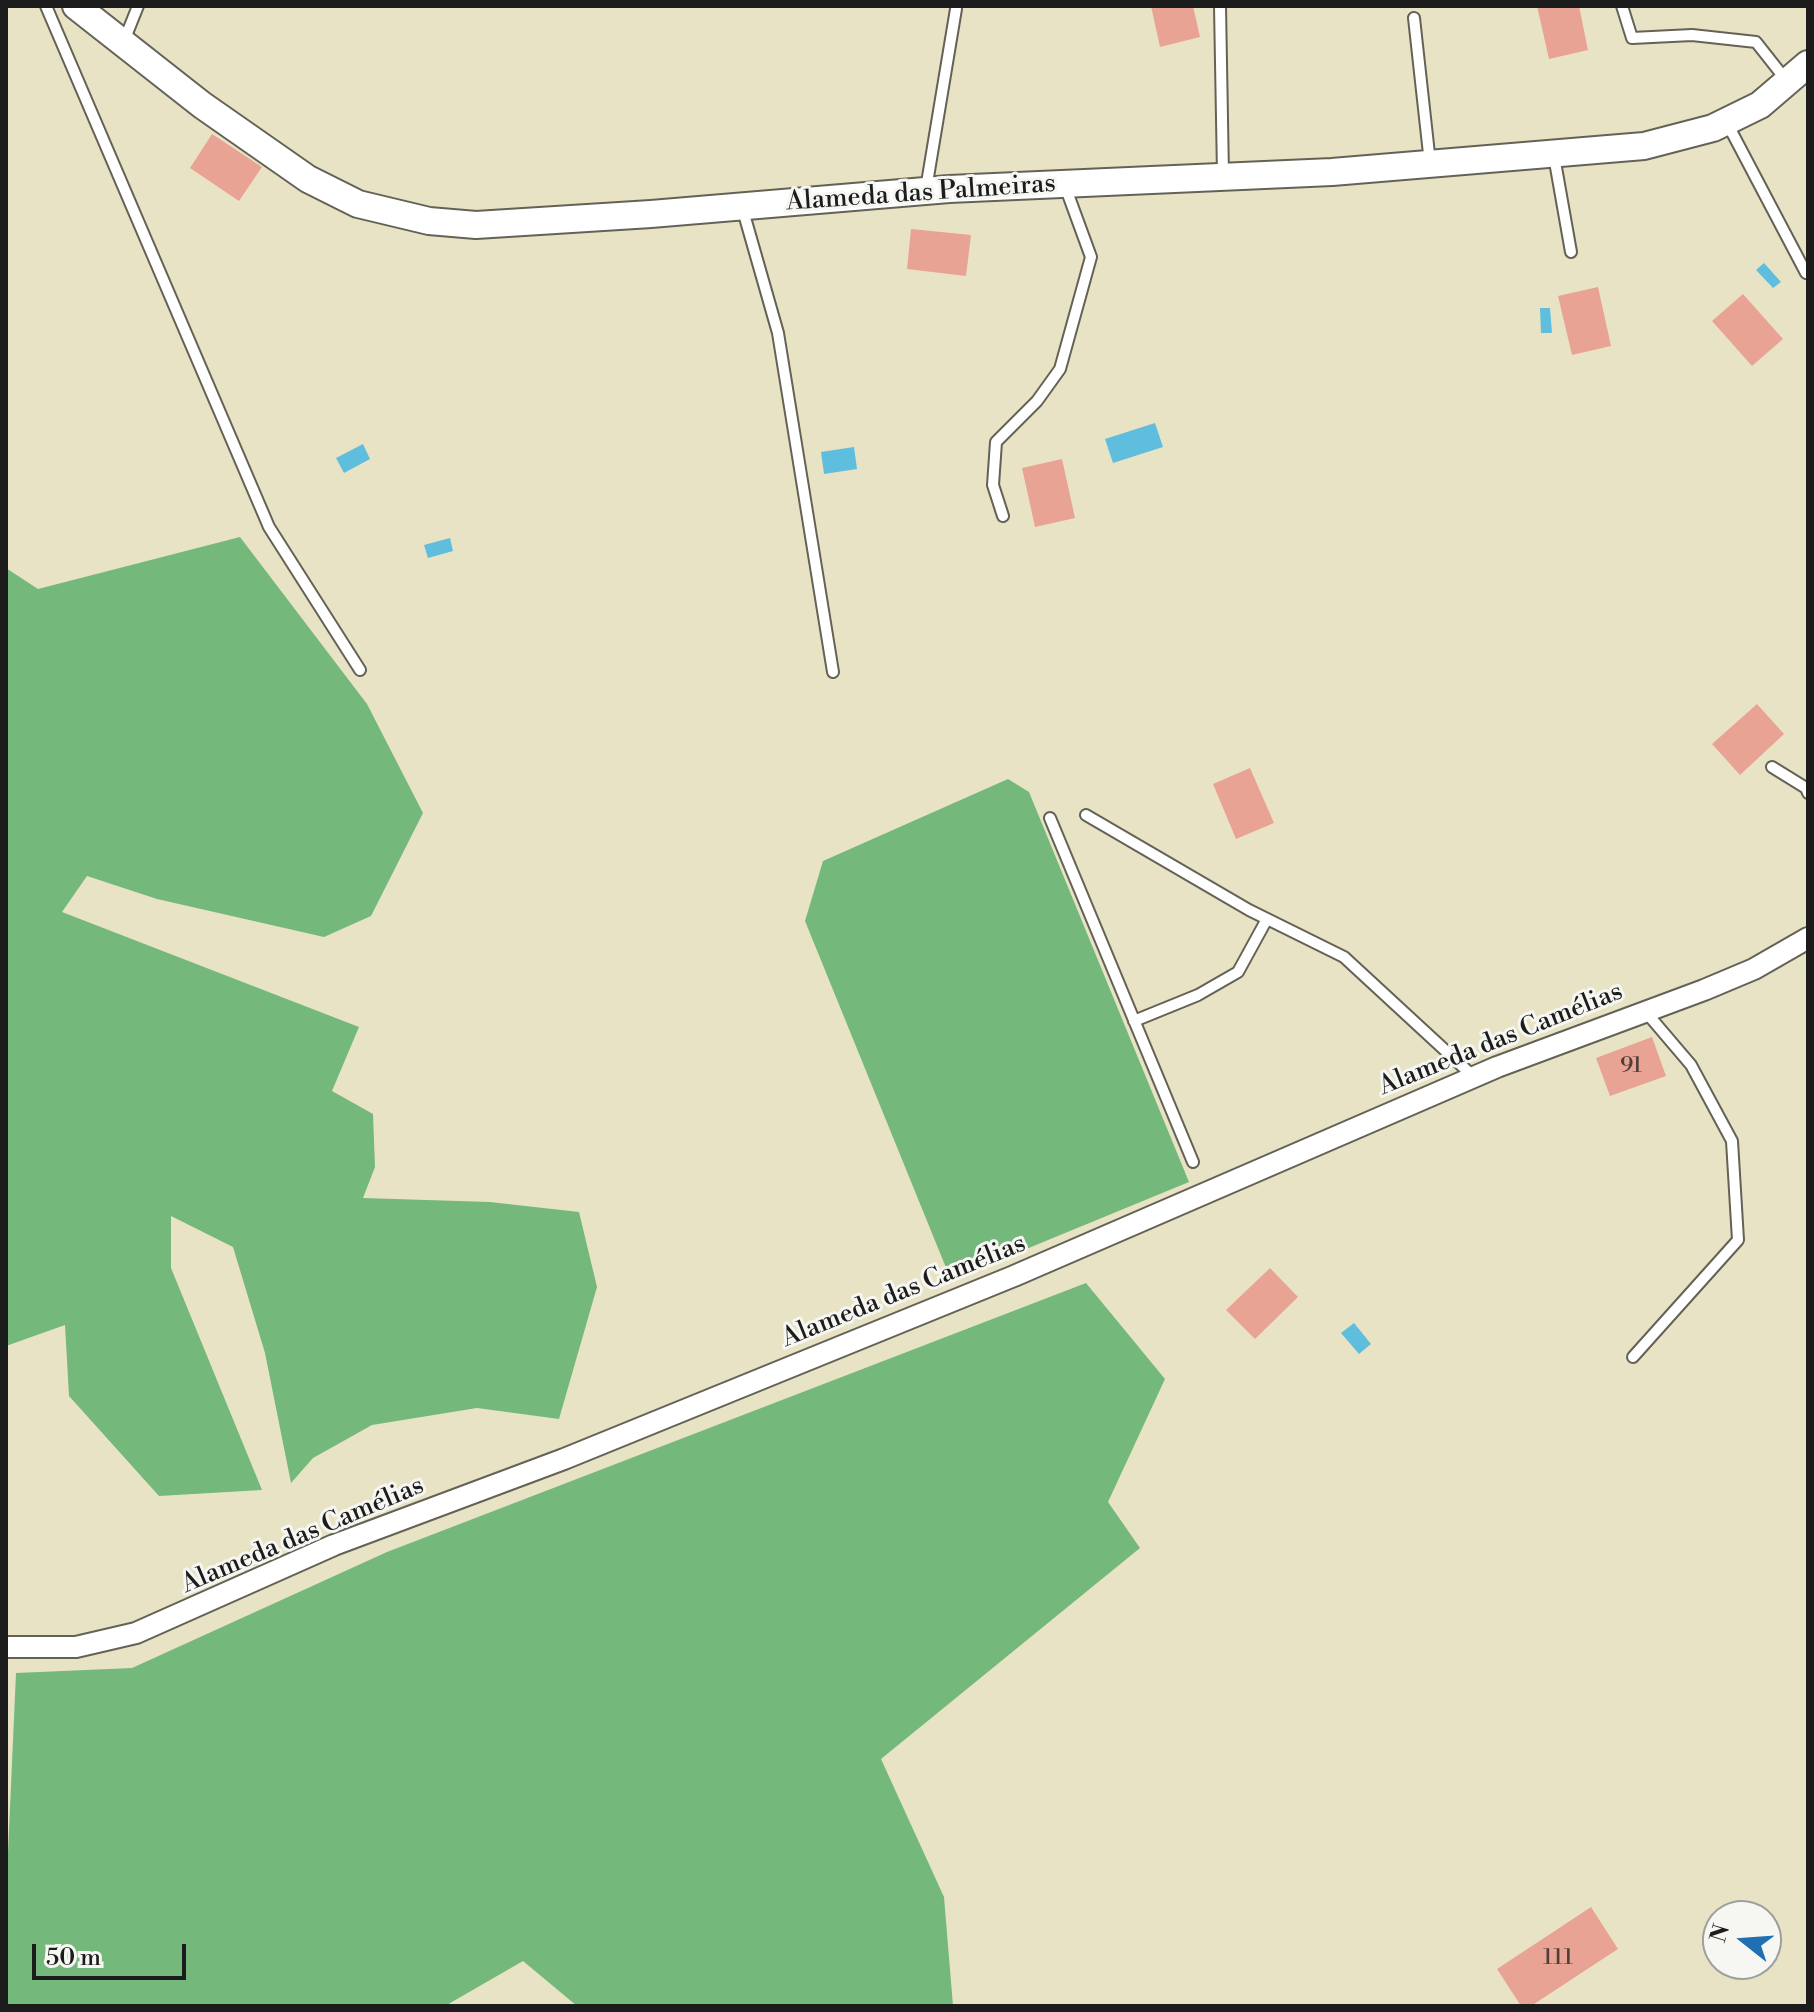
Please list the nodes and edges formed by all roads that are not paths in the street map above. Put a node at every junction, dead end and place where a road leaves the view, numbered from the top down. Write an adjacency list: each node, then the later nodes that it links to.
1 (46, 6): 21 (lane)
2 (76, 6): 8 (street, Alameda das Palmeiras)
3 (138, 6): 8 (lane)
4 (1220, 6): 14 (lane)
5 (1622, 6): 10 (lane)
6 (956, 9): 16 (lane)
7 (1414, 18): 13 (lane)
8 (123, 43): 17 (street, Alameda das Palmeiras)
9 (1808, 64): 10 (street, Alameda das Palmeiras)
10 (1787, 81): 11 (street, Alameda das Palmeiras)
11 (1727, 122): 12 (street, Alameda das Palmeiras); 19 (lane)
12 (1554, 156): 13 (street, Alameda das Palmeiras); 18 (lane)
13 (1430, 165): 14 (street, Alameda das Palmeiras)
14 (1223, 177): 15 (street, Alameda das Palmeiras)
15 (1065, 184): 16 (street, Alameda das Palmeiras); 20 (lane)
16 (925, 191): 17 (street, Alameda das Palmeiras)
17 (741, 207): 22 (lane)
18 (1571, 252)
19 (1806, 273)
20 (1003, 516)
21 (360, 670)
22 (833, 672)
23 (1772, 767): 24 (lane)
24 (1808, 793)
25 (1086, 815): 27 (lane)
26 (1050, 818): 30 (lane)
27 (1267, 919): 30 (lane); 31 (lane)
28 (1808, 938): 29 (street, Alameda das Camélias)
29 (1645, 1010): 31 (street, Alameda das Camélias); 33 (lane)
30 (1134, 1021): 32 (lane)
31 (1474, 1077): 34 (street, Alameda das Camélias)
32 (1193, 1162)
33 (1633, 1357)
34 (6, 1647)

